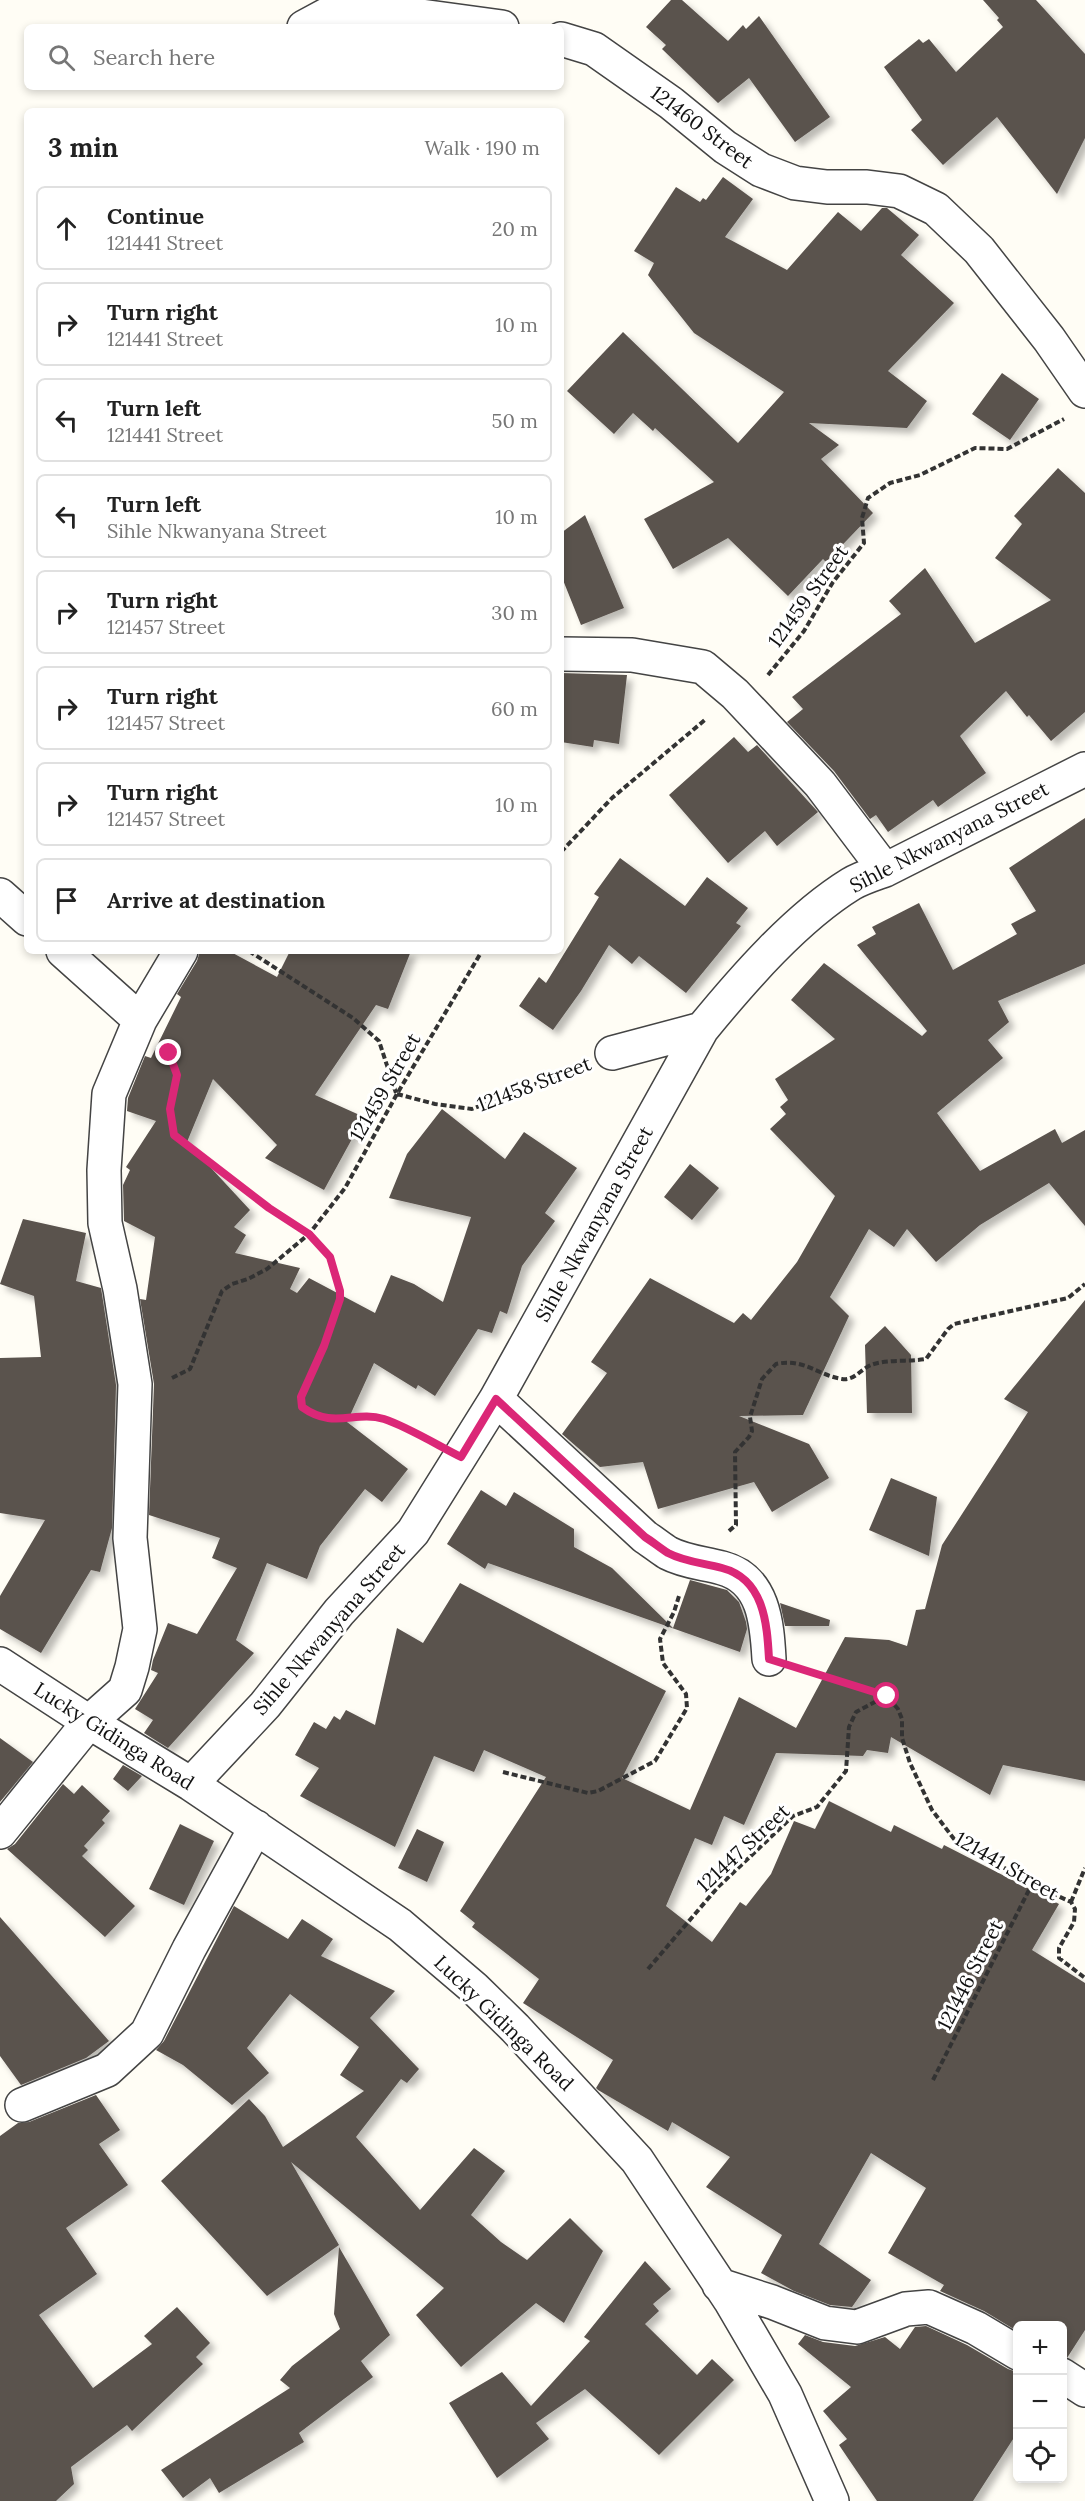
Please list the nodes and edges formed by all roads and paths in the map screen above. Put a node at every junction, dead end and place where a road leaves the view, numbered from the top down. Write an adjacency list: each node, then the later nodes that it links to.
1 (309, 24): 2 (street)
2 (480, 24)
3 (564, 40): 4 (street, 121460 Street)
4 (1085, 391)
5 (1065, 419): 7 (path, 121459 Street)
6 (564, 654): 7 (street)
7 (735, 694): 9 (path, 121459 Street); 10 (street)
8 (1085, 769): 10 (street, Sihle Nkwanyana Street)
9 (564, 849)
10 (885, 870): 18 (street, Sihle Nkwanyana Street)
11 (0, 895): 12 (street)
12 (24, 916)
13 (66, 954): 17 (street)
14 (179, 954): 17 (street)
15 (254, 954): 20 (path)
16 (480, 954): 20 (path, 121459 Street)
17 (140, 1020): 21 (path); 23 (street)
18 (702, 1029): 19 (street, 121458 Street); 24 (street, Sihle Nkwanyana Street)
19 (612, 1053): 20 (path, 121458 Street)
20 (397, 1094): 21 (path, 121459 Street)
21 (309, 1234): 23 (path, 121459 Street); 25 (path)
22 (1085, 1284): 26 (path)
23 (135, 1383): 30 (street)
24 (496, 1399): 25 (street, Sihle Nkwanyana Street); 26 (street)
25 (461, 1457): 32 (street, Sihle Nkwanyana Street)
26 (690, 1561): 27 (street); 31 (path)
27 (769, 1659): 29 (path)
28 (0, 1664): 30 (street, Lucky Gidinga Road)
29 (887, 1696): 36 (path, 121441 Street); 38 (path, 121447 Street)
30 (89, 1722): 32 (street, Lucky Gidinga Road); 34 (street)
31 (503, 1772)
32 (191, 1784): 33 (street, Lucky Gidinga Road)
33 (256, 1827): 41 (street); 42 (street, Lucky Gidinga Road)
34 (0, 1832)
35 (1085, 1868): 37 (path)
36 (1032, 1884): 37 (path, 121441 Street); 40 (path, 121446 Street)
37 (1071, 1902): 39 (path, 121441 Street)
38 (648, 1969)
39 (1085, 1978)
40 (933, 2080)
41 (22, 2105)
42 (719, 2285): 43 (street); 46 (street, Lucky Gidinga Road)
43 (1013, 2351)
44 (1067, 2378): 45 (street)
45 (1085, 2390)
46 (832, 2501)

